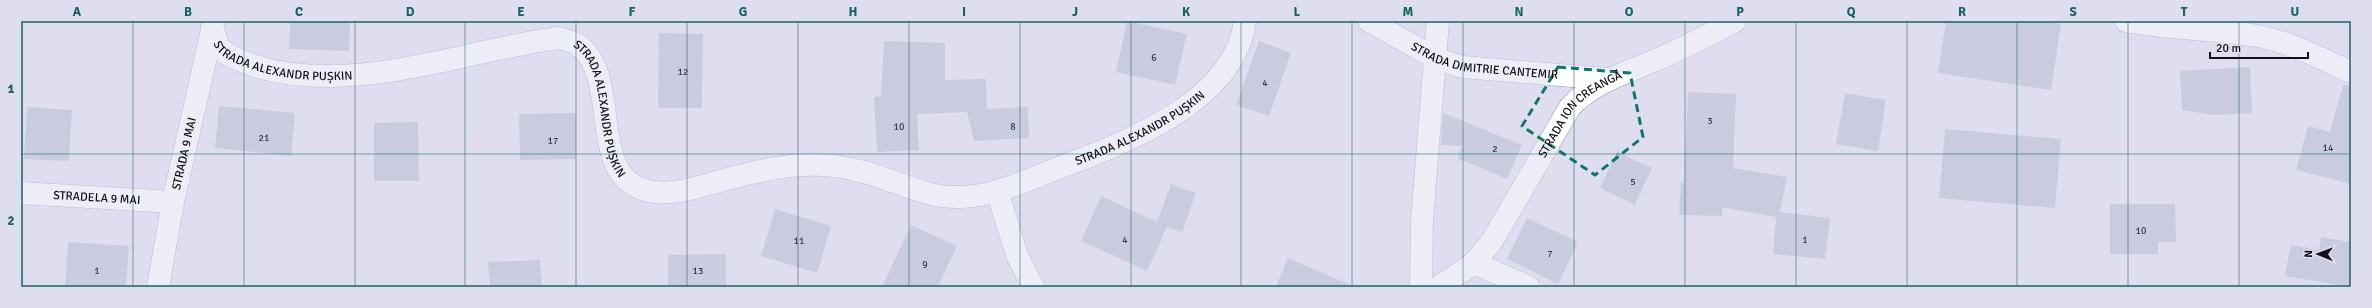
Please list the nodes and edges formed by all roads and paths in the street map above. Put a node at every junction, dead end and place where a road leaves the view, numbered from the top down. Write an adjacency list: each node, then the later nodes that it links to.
1 (1369, 21): 7 (street, STRADA DIMITRIE CANTEMIR)
2 (1438, 21): 7 (street)
3 (1735, 21): 9 (street, STRADA ION CREANGĂ)
4 (2126, 21): 8 (street)
5 (1249, 23): 10 (street, STRADA ALEXANDR PUȘKIN)
6 (213, 25): 10 (street, STRADA ALEXANDR PUȘKIN); 12 (street, STRADA 9 MAI)
7 (1437, 59): 9 (street, STRADA DIMITRIE CANTEMIR); 16 (street)
8 (2351, 72)
9 (1607, 79): 13 (street, STRADA ION CREANGĂ)
10 (996, 191): 15 (street)
11 (21, 193): 12 (street, STRADELA 9 MAI)
12 (173, 202): 14 (street, STRADA 9 MAI)
13 (1474, 263): 17 (street, STRADA ION CREANGĂ); 18 (street)
14 (158, 287)
15 (1033, 287)
16 (1421, 287)
17 (1439, 287)
18 (1530, 287)

